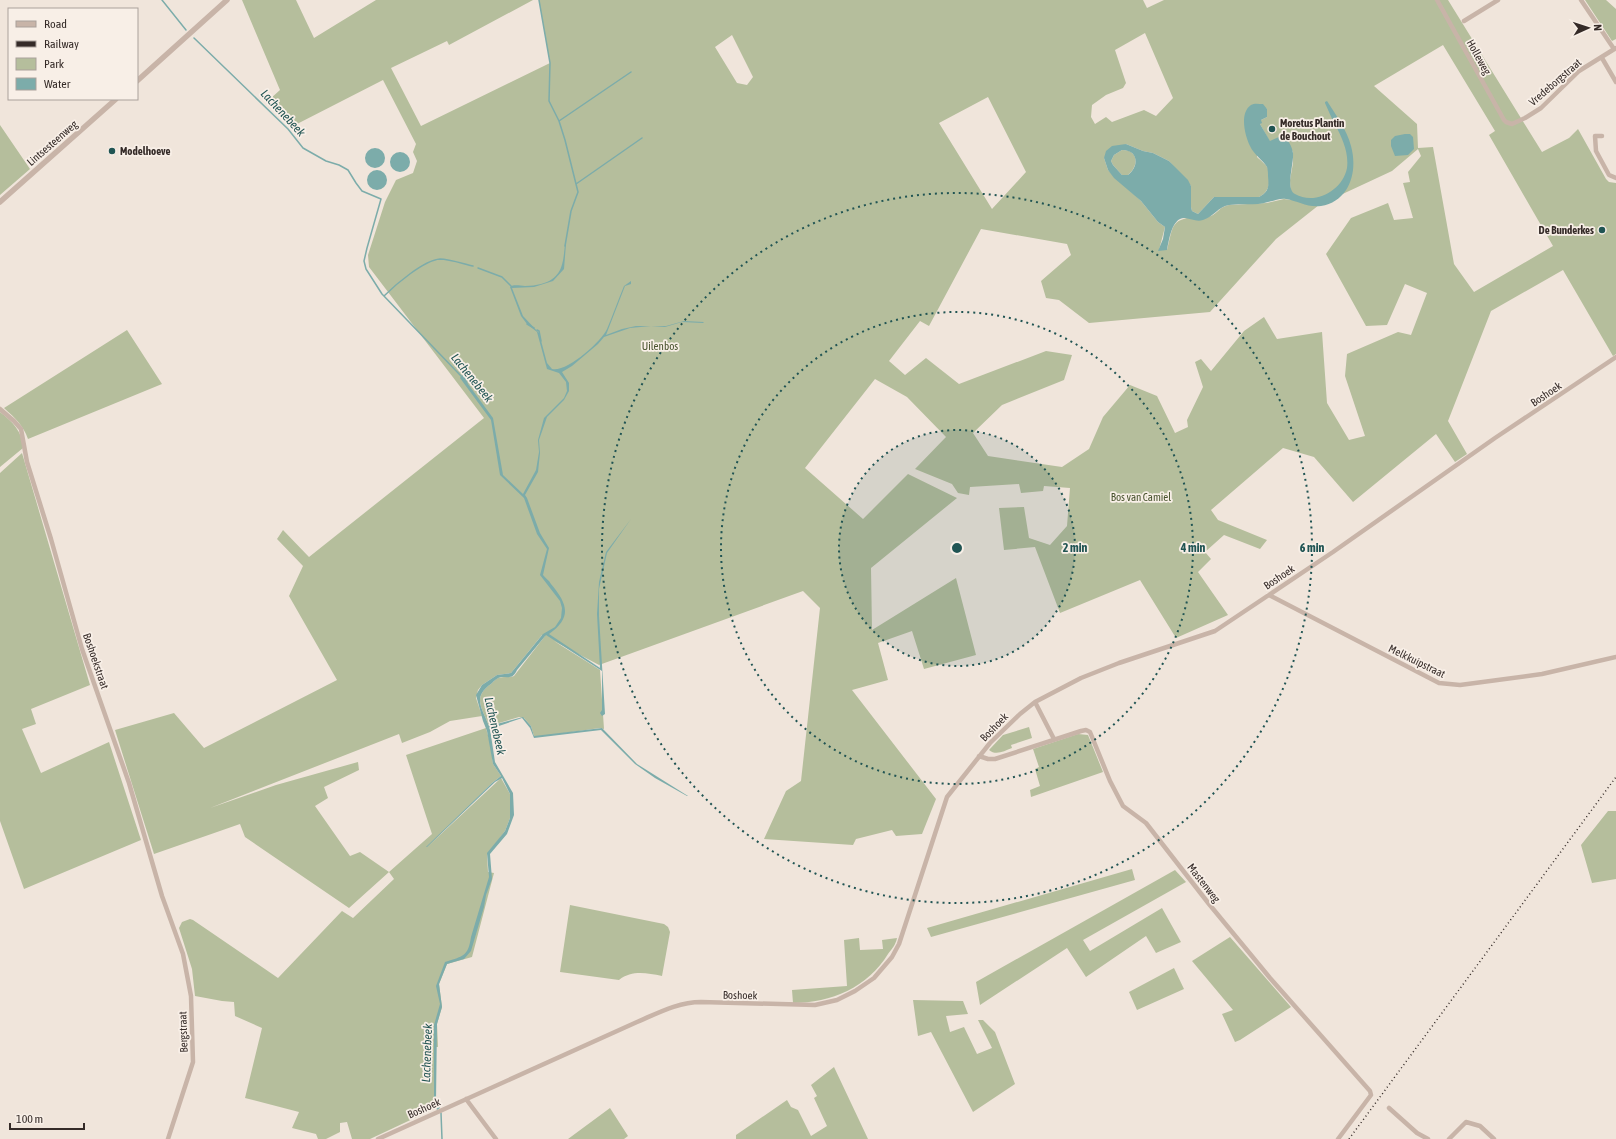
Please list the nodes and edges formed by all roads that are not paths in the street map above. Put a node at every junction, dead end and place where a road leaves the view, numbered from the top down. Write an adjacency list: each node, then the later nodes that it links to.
1 (227, 0): 8 (street)
2 (1437, 0): 11 (street, Holleweg)
3 (1498, 0): 5 (street)
4 (1581, 0): 6 (street)
5 (1464, 21)
6 (1615, 48): 7 (street, Vredeborgstraat)
7 (1602, 58): 9 (street); 11 (street, Vredeborgstraat)
8 (138, 80)
9 (1616, 82)
10 (115, 100): 16 (street, Lintsesteenweg)
11 (1506, 122)
12 (1589, 136): 13 (street)
13 (1595, 136): 14 (street); 15 (street)
14 (1602, 136)
15 (1616, 178)
16 (0, 202)
17 (1616, 357): 19 (street, Boshoek)
18 (0, 409): 24 (street, Boshoekstraat)
19 (1269, 595): 20 (street, Melkkuipstraat); 21 (street, Boshoek)
20 (1616, 657)
21 (1035, 702): 22 (street); 23 (street, Boshoek)
22 (1054, 739): 23 (street, Boshoek); 30 (street, Mastenweg)
23 (980, 756): 25 (street, Boshoek)
24 (173, 924): 27 (street, Bergstraat)
25 (466, 1099): 28 (street, Boshoek); 29 (street)
26 (1389, 1108): 31 (street)
27 (168, 1139)
28 (378, 1139)
29 (496, 1139)
30 (1338, 1139)
31 (1428, 1139)
32 (1449, 1139): 33 (street)
33 (1494, 1139)

